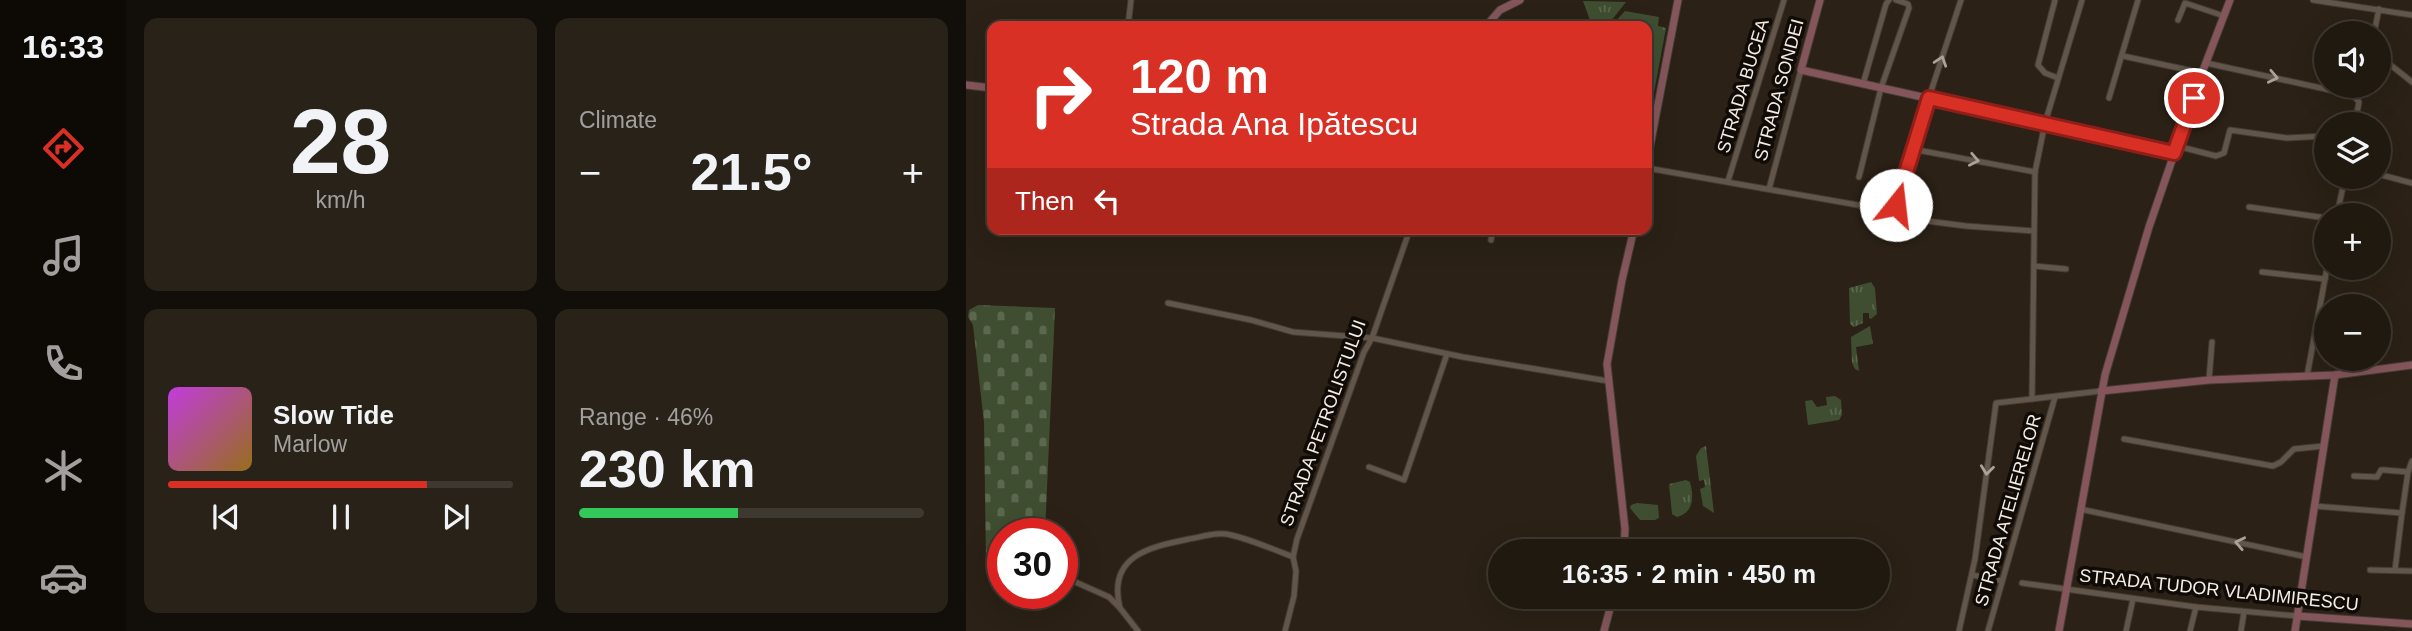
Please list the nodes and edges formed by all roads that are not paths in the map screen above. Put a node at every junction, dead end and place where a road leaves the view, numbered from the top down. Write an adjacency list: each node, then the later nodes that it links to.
1 (1131, 0): 19 (street)
2 (1520, 0): 20 (street)
3 (1678, 0): 37 (street)
4 (1784, 0): 45 (street, STRADA BUCEA)
5 (1821, 0): 25 (street, STRADA SONDEI)
6 (1888, 0): 29 (street)
7 (1896, 0): 32 (street)
8 (1961, 0): 33 (street, one-way to 8)
9 (2055, 0): 27 (street)
10 (2082, 0): 27 (street)
11 (2138, 0): 22 (street)
12 (2230, 0): 17 (street)
13 (2313, 0): 14 (street)
14 (2360, 3): 15 (street)
15 (2379, 9): 16 (street); 21 (street)
16 (2412, 15)
17 (2224, 16): 18 (street); 23 (street)
18 (2178, 20)
19 (1129, 21)
20 (1490, 21)
21 (2376, 21)
22 (2123, 56): 26 (street); 34 (street)
23 (2206, 63): 26 (street); 35 (street, one-way to 35)
24 (2391, 65): 28 (street)
25 (1801, 71): 29 (street); 47 (street, STRADA SONDEI)
26 (2202, 73): 40 (street)
27 (2058, 78): 36 (street)
28 (2412, 82)
29 (1863, 83): 32 (street)
30 (966, 85): 31 (street)
31 (987, 87)
32 (1881, 88): 33 (street); 43 (street)
33 (1929, 98): 36 (street); 39 (street)
34 (2109, 98)
35 (2358, 112)
36 (2045, 123): 40 (street); 42 (street)
37 (1652, 136)
38 (2314, 136): 40 (street)
39 (1912, 149): 42 (street, one-way to 42); 47 (street)
40 (2176, 150): 70 (street)
41 (1652, 169): 45 (street)
42 (2035, 172): 51 (street)
43 (1859, 177)
44 (2391, 177): 46 (street)
45 (1728, 181): 47 (street)
46 (2412, 183)
47 (1769, 189)
48 (2249, 207): 49 (street)
49 (2314, 216)
50 (1919, 220): 51 (street)
51 (2034, 231): 56 (street)
52 (1408, 235): 62 (street, STRADA PETROLISTULUI)
53 (1492, 235): 55 (street)
54 (1633, 235): 69 (street)
55 (1491, 240)
56 (2034, 266): 57 (street); 72 (street)
57 (2066, 269)
58 (2262, 272): 59 (street)
59 (2314, 278)
60 (2325, 280): 67 (street)
61 (1168, 303): 62 (street)
62 (1372, 338): 64 (street); 83 (street, STRADA PETROLISTULUI)
63 (2212, 342): 68 (street)
64 (1447, 354): 69 (street); 76 (street)
65 (2412, 365): 66 (street)
66 (2335, 375): 67 (street); 74 (street)
67 (2307, 376): 68 (street)
68 (2209, 380): 70 (street)
69 (1608, 381): 82 (street)
70 (2101, 391): 71 (street); 80 (street)
71 (2055, 397): 72 (street); 89 (street, STRADA ATELIERELOR)
72 (2032, 399): 88 (street, one-way to 88)
73 (2124, 439): 74 (street)
74 (2324, 446): 79 (street)
75 (2412, 461): 77 (street)
76 (1369, 467)
77 (2408, 472): 78 (street); 81 (street)
78 (2354, 475)
79 (2314, 506): 81 (street); 84 (street)
80 (2080, 509): 84 (street, one-way to 80); 92 (street)
81 (2402, 513): 86 (street)
82 (1625, 539)
83 (1293, 557): 95 (street); 101 (street, STRADA PETROLISTULUI)
84 (2307, 557): 98 (street)
85 (2370, 570): 86 (street)
86 (2395, 570): 87 (street)
87 (2412, 571)
88 (1972, 575): 89 (street); 103 (street)
89 (2002, 581): 104 (street, STRADA ATELIERELOR)
90 (1078, 583): 95 (street)
91 (2022, 583): 92 (street, STRADA TUDOR VLADIMIRESCU)
92 (2067, 590): 93 (street, STRADA TUDOR VLADIMIRESCU); 105 (street)
93 (2133, 599): 94 (street, STRADA TUDOR VLADIMIRESCU); 106 (street)
94 (2196, 607): 97 (street, STRADA TUDOR VLADIMIRESCU); 107 (street)
95 (1120, 608): 100 (street)
96 (1610, 609): 102 (street)
97 (2244, 612): 98 (street, STRADA TUDOR VLADIMIRESCU); 108 (street)
98 (2297, 616): 99 (street, STRADA TUDOR VLADIMIRESCU); 109 (street)
99 (2412, 624)
100 (1138, 631)
101 (1285, 631)
102 (1604, 631)
103 (1959, 631)
104 (1988, 631)
105 (2059, 631)
106 (2126, 631)
107 (2190, 631)
108 (2241, 631)
109 (2295, 631)

